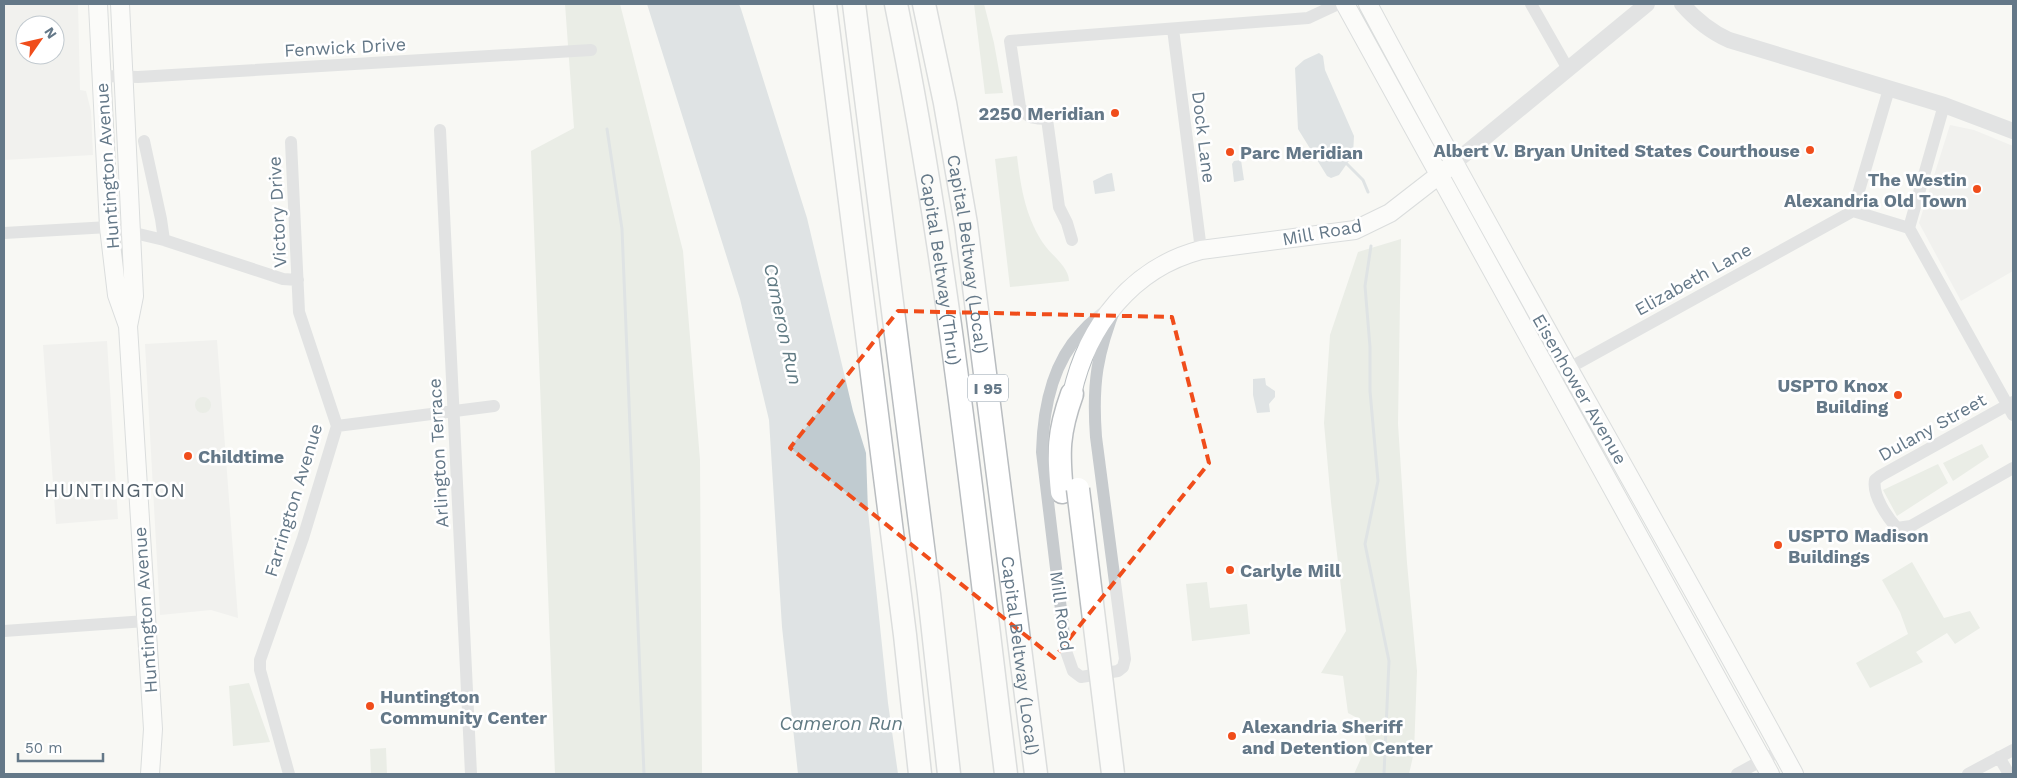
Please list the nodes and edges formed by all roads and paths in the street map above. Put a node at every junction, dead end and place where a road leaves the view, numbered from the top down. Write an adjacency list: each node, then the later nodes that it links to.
1 (98, 4): 17 (main road, Huntington Avenue)
2 (120, 4): 18 (main road, Huntington Avenue)
3 (811, 4): 25 (highway)
4 (825, 4): 25 (highway)
5 (854, 4): 58 (highway)
6 (896, 4): 59 (highway, Capital Beltway (Thru) / I 95)
7 (924, 4): 60 (highway, Capital Beltway (Local) / I 95)
8 (1338, 4): 14 (street)
9 (1345, 4): 27 (main road, Eisenhower Avenue)
10 (1368, 4): 26 (main road, Eisenhower Avenue)
11 (1531, 4): 16 (street)
12 (1647, 4): 16 (street, Mill Road)
13 (1682, 4): 19 (street)
14 (1173, 29): 34 (street); 35 (street, Dock Lane)
15 (591, 50): 18 (street, Fenwick Drive)
16 (1568, 69): 26 (street, Mill Road)
17 (101, 76): 18 (street, Fenwick Drive); 29 (main road, Huntington Avenue)
18 (123, 77): 31 (main road, Huntington Avenue)
19 (1889, 89): 20 (street); 28 (street)
20 (1944, 105): 22 (street); 30 (street)
21 (440, 130): 44 (street, Arlington Terrace)
22 (2013, 132)
23 (144, 141): 33 (street)
24 (291, 142): 36 (street, Victory Drive)
25 (846, 161): 57 (highway)
26 (1454, 163): 27 (main road, Mill Road); 39 (main road, Eisenhower Avenue)
27 (1439, 175): 35 (main road, Mill Road); 40 (main road, Eisenhower Avenue)
28 (1852, 211): 30 (street); 39 (street, Elizabeth Lane)
29 (109, 227): 31 (street); 32 (street); 38 (main road, Huntington Avenue)
30 (1908, 228): 43 (street)
31 (130, 232): 33 (street); 38 (main road, Huntington Avenue)
32 (4, 233)
33 (164, 240): 36 (street)
34 (1072, 240)
35 (1201, 250): 37 (main road, Mill Road)
36 (298, 280): 45 (street, Farrington Avenue)
37 (1117, 303): 37 (street, Mill Road); 41 (main road, Mill Road)
38 (128, 326): 48 (main road, Huntington Avenue)
39 (1568, 369): 40 (street, Elizabeth Lane); 50 (main road, Eisenhower Avenue)
40 (1551, 378): 53 (main road, Eisenhower Avenue)
41 (1072, 394): 47 (highway)
42 (494, 406): 44 (street)
43 (2011, 407): 46 (street, Dulany Street)
44 (453, 412): 45 (street); 56 (street, Arlington Terrace)
45 (337, 426): 55 (street, Farrington Avenue)
46 (2013, 468)
47 (1070, 491): 61 (highway); 62 (highway, bridge)
48 (146, 621): 49 (street); 54 (main road, Huntington Avenue)
49 (4, 631)
50 (1781, 750): 53 (street); 64 (main road, Eisenhower Avenue)
51 (2013, 750): 52 (street)
52 (2000, 757): 65 (street); 66 (street)
53 (1767, 767): 63 (street)
54 (150, 774)
55 (289, 774)
56 (471, 774)
57 (920, 774)
58 (949, 774)
59 (1006, 774)
60 (1036, 774)
61 (1098, 774)
62 (1113, 774)
63 (1737, 774)
64 (1794, 774)
65 (1968, 774)
66 (2009, 774)

